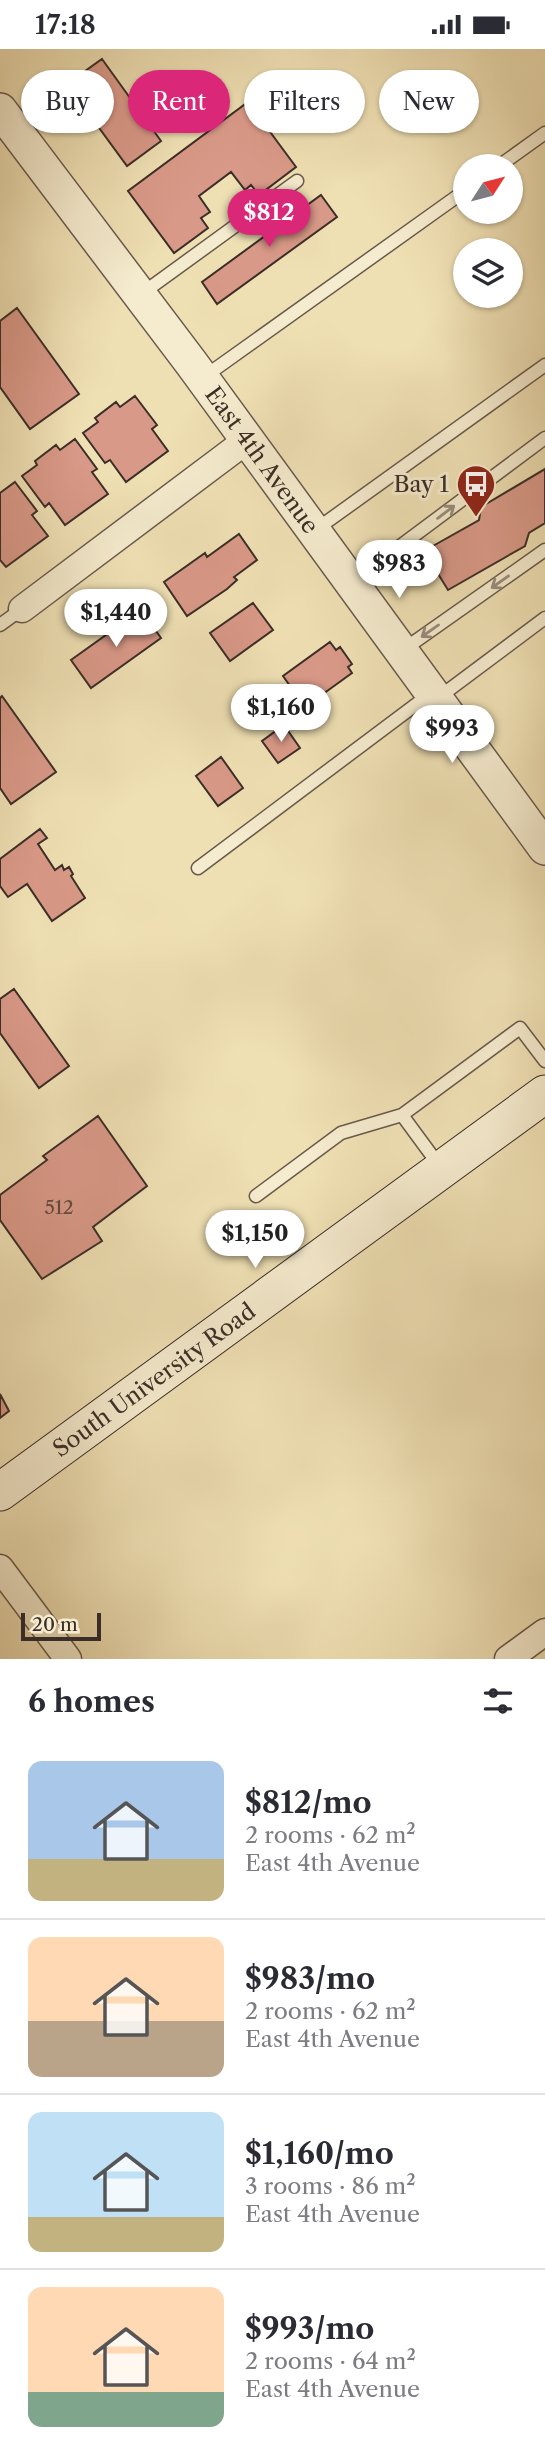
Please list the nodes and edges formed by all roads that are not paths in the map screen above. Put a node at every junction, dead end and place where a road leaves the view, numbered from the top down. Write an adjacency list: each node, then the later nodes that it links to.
1 (0, 110): 6 (street, East 4th Avenue)
2 (545, 133): 3 (lane)
3 (516, 154)
4 (297, 181): 6 (lane)
5 (453, 199): 8 (lane)
6 (140, 295): 8 (street, East 4th Avenue)
7 (545, 366): 11 (lane)
8 (202, 378): 10 (street, East 4th Avenue)
9 (545, 439): 13 (lane, one-way to 9)
10 (247, 440): 11 (street, East 4th Avenue); 14 (street)
11 (314, 531): 13 (street, East 4th Avenue)
12 (545, 550): 17 (lane, one-way to 17)
13 (352, 582): 17 (street, East 4th Avenue)
14 (22, 609): 16 (lane)
15 (545, 618): 18 (lane)
16 (0, 625)
17 (403, 650): 18 (street, East 4th Avenue)
18 (435, 695): 19 (street, East 4th Avenue); 20 (lane)
19 (545, 848)
20 (198, 868)
21 (545, 1061): 23 (lane)
22 (545, 1094): 24 (main road, South University Road)
23 (402, 1115): 24 (lane); 25 (lane)
24 (443, 1170): 26 (main road, South University Road)
25 (256, 1196)
26 (0, 1492)
27 (0, 1568): 29 (street)
28 (545, 1632): 30 (street)
29 (68, 1659)
30 (508, 1659)

